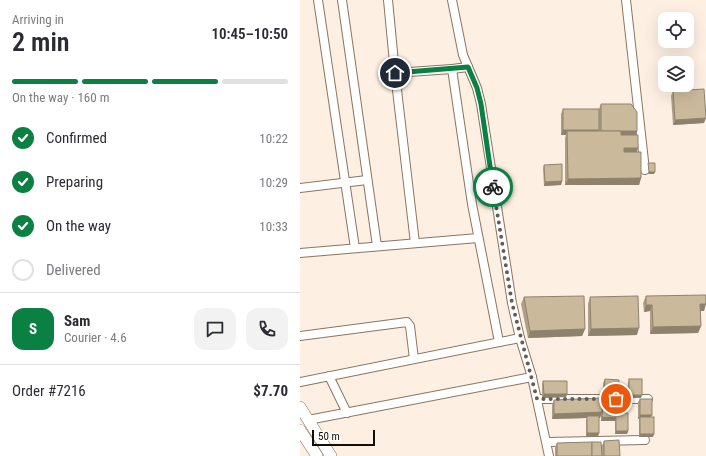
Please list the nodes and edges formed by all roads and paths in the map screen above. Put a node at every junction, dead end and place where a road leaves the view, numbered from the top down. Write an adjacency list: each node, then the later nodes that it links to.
1 (318, 0): 11 (street)
2 (342, 0): 10 (street)
3 (388, 0): 8 (street)
4 (452, 0): 6 (street)
5 (626, 0): 9 (street)
6 (468, 67): 7 (street); 19 (street)
7 (452, 68): 8 (street); 13 (street)
8 (395, 73): 14 (street)
9 (645, 170)
10 (367, 180): 11 (street); 15 (street)
11 (345, 183): 12 (street); 16 (street)
12 (300, 188)
13 (478, 238): 14 (street); 20 (street)
14 (415, 243): 15 (street)
15 (377, 246): 16 (street)
16 (355, 248): 17 (street)
17 (300, 253)
18 (300, 336): 21 (street)
19 (520, 338): 20 (street); 23 (street)
20 (499, 342): 21 (street)
21 (414, 359): 22 (street)
22 (329, 376): 24 (street); 28 (street)
23 (532, 377): 25 (street); 28 (street)
24 (300, 382)
25 (537, 399): 26 (street); 32 (street)
26 (648, 399)
27 (300, 406): 29 (main road)
28 (347, 413): 29 (street)
29 (308, 420): 34 (main road)
30 (300, 430): 33 (main road)
31 (645, 440): 32 (street)
32 (546, 442): 35 (street)
33 (317, 456)
34 (331, 456)
35 (549, 456)

